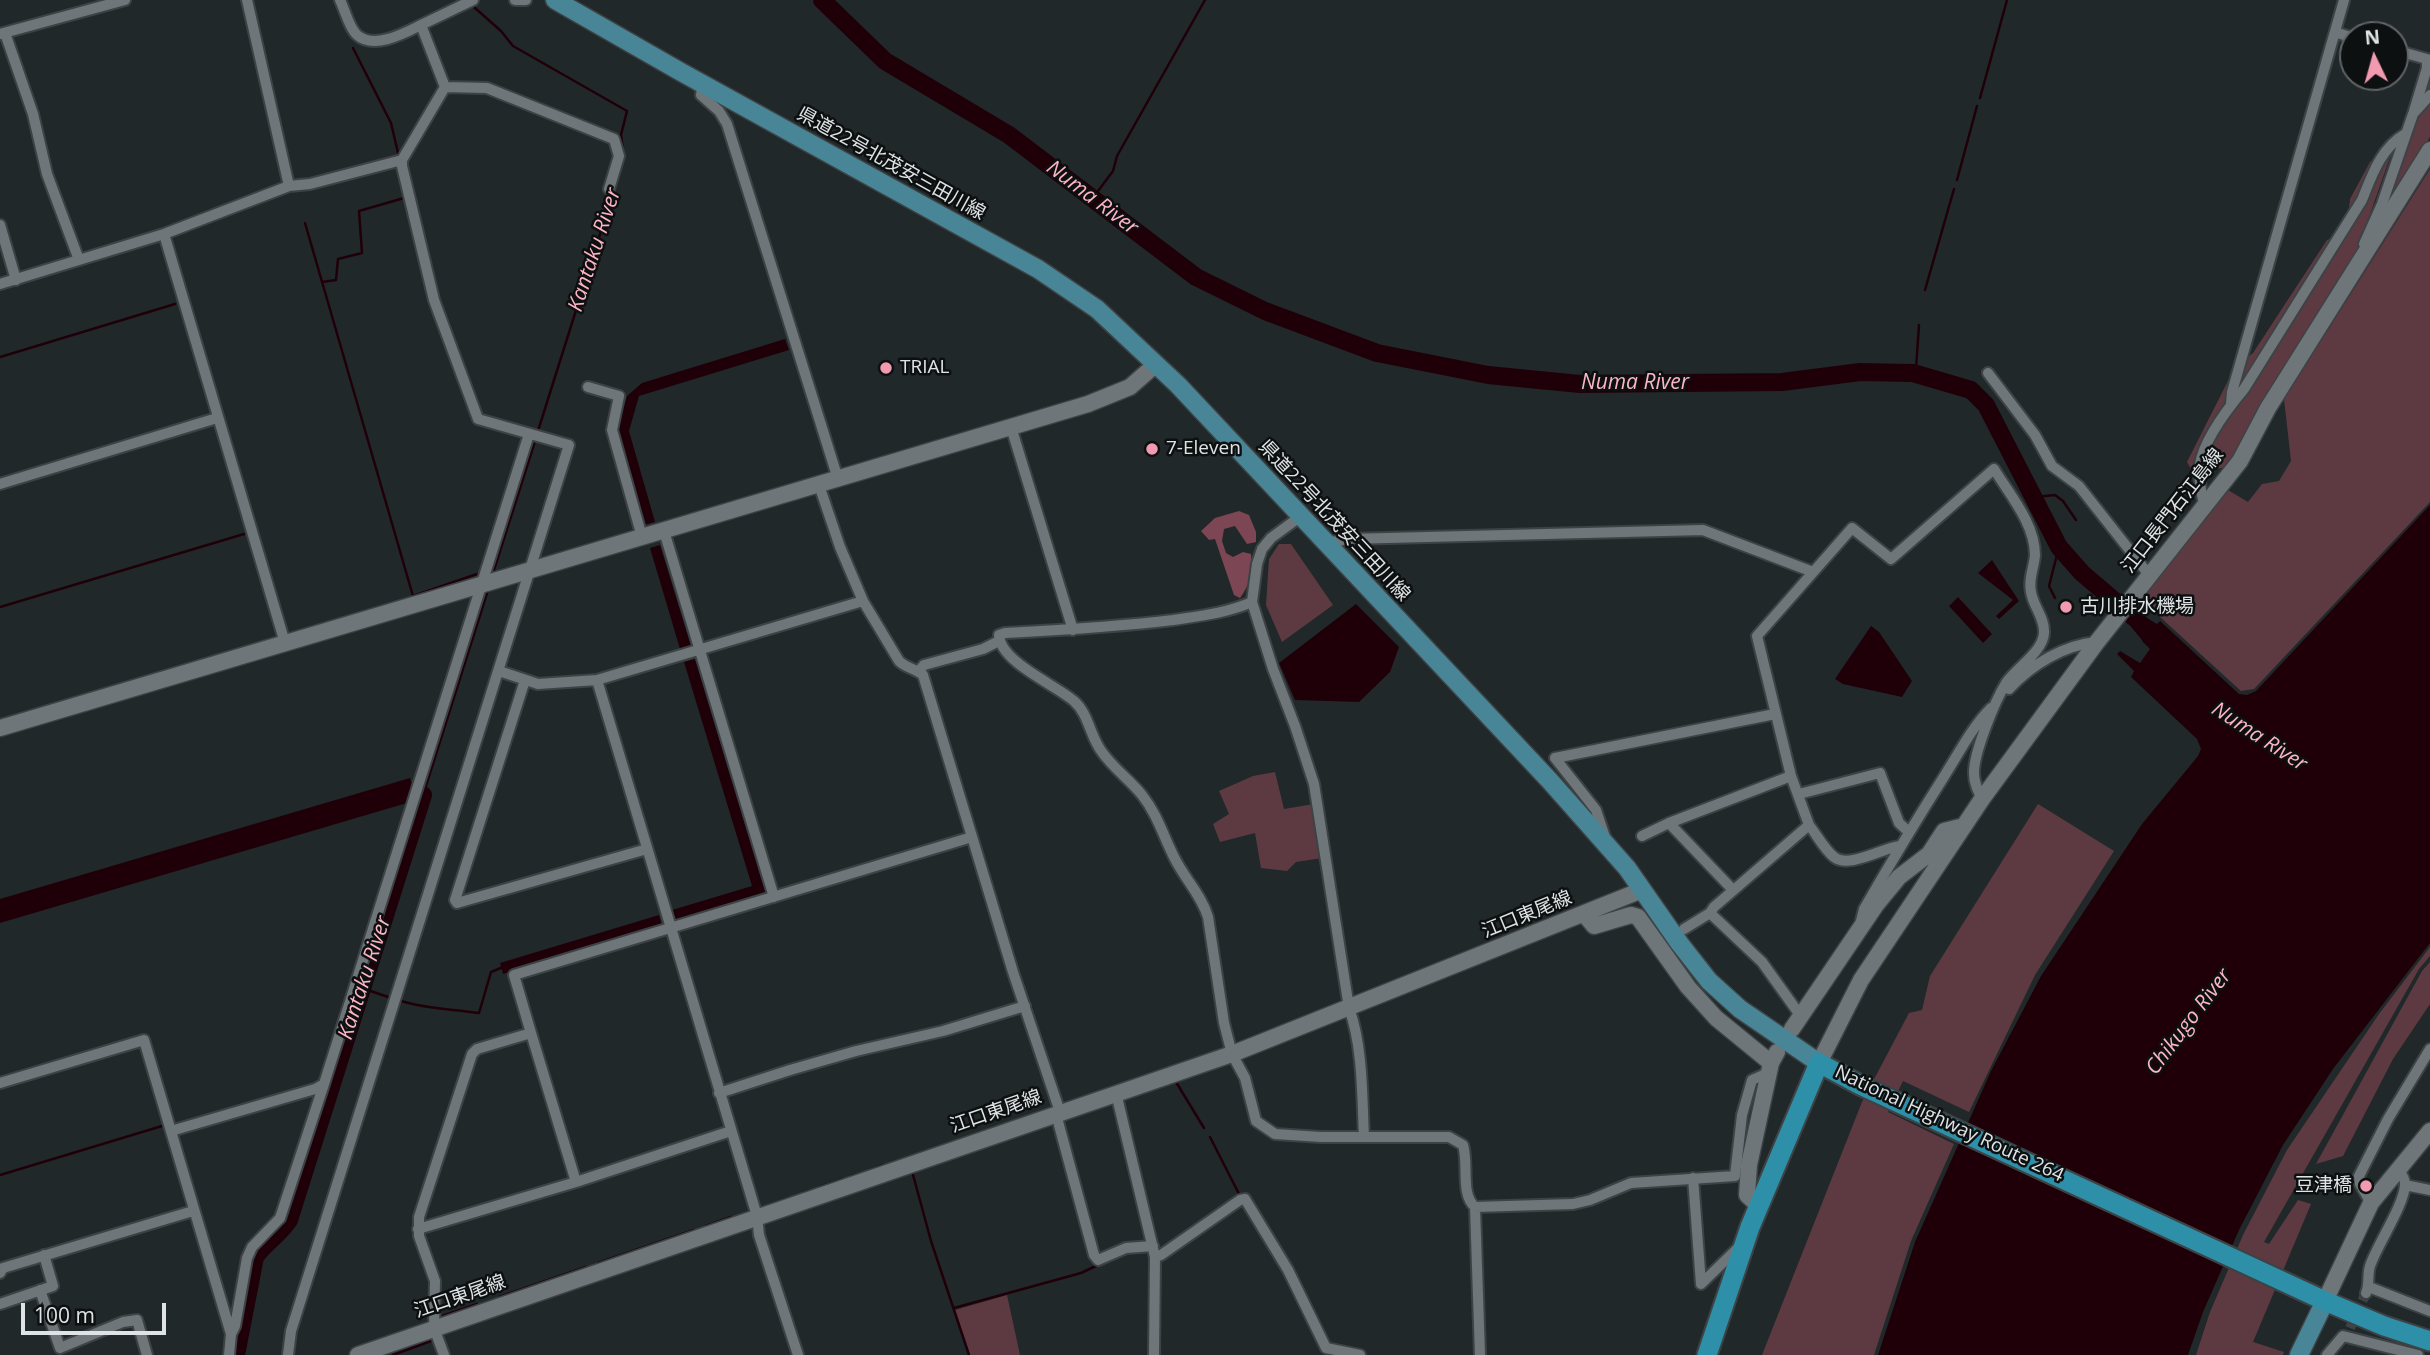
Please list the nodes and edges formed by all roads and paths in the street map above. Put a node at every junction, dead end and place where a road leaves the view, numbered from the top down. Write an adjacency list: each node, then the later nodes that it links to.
1 (125, 0): 11 (street)
2 (247, 0): 22 (street)
3 (340, 0): 9 (street)
4 (515, 0): 5 (street)
5 (526, 0)
6 (555, 0): 15 (main road, 県道22号北茂安三田川線)
7 (2344, 0): 10 (street)
8 (471, 1): 9 (street)
9 (421, 26): 16 (street)
10 (2334, 32): 12 (street); 33 (street)
11 (2, 34): 26 (street)
12 (2339, 34)
13 (2409, 54): 14 (street)
14 (2429, 60): 18 (street)
15 (703, 84): 30 (main road, 県道22号北茂安三田川線); 37 (street)
16 (445, 88): 21 (street); 23 (street)
17 (2430, 94): 18 (street)
18 (2413, 114): 19 (street)
19 (2405, 134): 27 (street); 33 (street)
20 (2430, 150): 27 (main road, 江口長門石江島線)
21 (402, 160): 22 (street); 36 (street)
22 (289, 186): 25 (street)
23 (609, 189)
24 (0, 225): 28 (street)
25 (164, 234): 26 (street); 34 (street)
26 (79, 260): 28 (street)
27 (2360, 263): 40 (main road, 江口長門石江島線)
28 (16, 280): 29 (street)
29 (0, 284)
30 (1155, 365): 35 (main road); 41 (main road, 県道22号北茂安三田川線)
31 (1988, 373): 47 (street)
32 (589, 387): 43 (street)
33 (2231, 404): 40 (street)
34 (217, 418): 38 (street); 54 (street)
35 (1011, 427): 37 (main road); 51 (street)
36 (534, 436): 45 (street); 48 (street)
37 (838, 479): 39 (main road)
38 (0, 484)
39 (818, 485): 42 (main road); 49 (street)
40 (2205, 507): 47 (main road, 江口長門石江島線)
41 (1301, 516): 44 (main road, 県道22号北茂安三田川線); 50 (street)
42 (664, 531): 43 (main road); 55 (street)
43 (642, 537): 45 (main road)
44 (1326, 543): 46 (street); 72 (main road, 県道22号北茂安三田川線)
45 (531, 570): 48 (main road); 56 (street)
46 (1813, 572): 60 (street); 61 (street)
47 (2150, 576): 53 (main road, 江口長門石江島線)
48 (481, 584): 54 (main road); 93 (street)
49 (863, 601): 55 (street); 57 (street)
50 (1252, 602): 51 (street); 84 (street)
51 (1073, 630): 52 (street)
52 (999, 641): 57 (street); 89 (street)
53 (2097, 642): 60 (street); 65 (main road, 江口長門石江島線)
54 (285, 643): 62 (main road)
55 (699, 650): 59 (street); 77 (street)
56 (499, 671): 58 (street); 125 (street)
57 (919, 671): 71 (street)
58 (525, 680): 59 (street); 74 (street)
59 (597, 680): 74 (street)
60 (1996, 704): 65 (street); 69 (street)
61 (1775, 714): 63 (street); 72 (street)
62 (0, 728)
63 (1791, 776): 64 (street); 66 (street)
64 (1799, 794): 67 (street); 69 (street)
65 (1982, 799): 68 (main road, 江口長門石江島線)
66 (1669, 823): 70 (street); 76 (street)
67 (1809, 825): 73 (street); 76 (street)
68 (1964, 826): 82 (main road); 91 (main road, 江口長門石江島線)
69 (1909, 832): 73 (street)
70 (1642, 836)
71 (972, 837): 77 (street); 83 (street)
72 (1608, 846): 75 (main road, 県道22号北茂安三田川線)
73 (1900, 846): 82 (street)
74 (647, 849): 80 (street)
75 (1642, 890): 79 (main road, 江口東尾線); 91 (main road, 県道22号北茂安三田川線)
76 (1733, 890): 78 (street)
77 (774, 897): 80 (street)
78 (1710, 913): 81 (street); 85 (street)
79 (1584, 914): 84 (main road, 江口東尾線); 90 (main road)
80 (670, 928): 87 (street); 94 (street)
81 (1684, 929)
82 (1858, 932): 85 (main road)
83 (1025, 1006): 94 (street); 96 (street)
84 (1349, 1008): 89 (main road, 江口東尾線); 100 (street)
85 (1800, 1015): 86 (main road)
86 (1792, 1029)
87 (531, 1033): 103 (street); 111 (street)
88 (2430, 1049): 106 (street)
89 (1231, 1054): 95 (main road, 江口東尾線); 100 (street)
90 (1773, 1062): 102 (street); 107 (main road)
91 (1819, 1063): 107 (highway, National Highway Route 264); 117 (highway, National Highway Route 264)
92 (0, 1083): 97 (street)
93 (324, 1084): 97 (street); 121 (street)
94 (719, 1093): 98 (street)
95 (1116, 1093): 96 (main road, 江口東尾線); 113 (street)
96 (1058, 1113): 110 (main road, 江口東尾線); 113 (street)
97 (170, 1131): 109 (street)
98 (731, 1131): 103 (street); 110 (street)
99 (2430, 1131): 101 (main road)
100 (1364, 1137): 108 (street)
101 (2398, 1169): 104 (street); 106 (main road)
102 (1693, 1178): 108 (street); 112 (street)
103 (576, 1182): 111 (street)
104 (2405, 1185): 105 (street); 119 (street)
105 (2430, 1190)
106 (2371, 1203): 117 (main road)
107 (1759, 1206): 112 (highway, National Highway Route 264)
108 (1475, 1207): 131 (street)
109 (193, 1211): 114 (street); 121 (street)
110 (757, 1216): 120 (main road, 江口東尾線); 128 (street)
111 (418, 1229): 120 (street)
112 (1745, 1241): 132 (highway, National Highway Route 264)
113 (1154, 1252): 129 (street); 130 (street)
114 (44, 1255): 115 (street); 116 (street)
115 (0, 1273)
116 (40, 1290): 118 (street); 123 (street)
117 (2325, 1301): 122 (highway, National Highway Route 264); 133 (main road)
118 (0, 1304)
119 (2430, 1311)
120 (434, 1328): 126 (main road, 江口東尾線); 127 (street)
121 (231, 1334): 124 (street)
122 (2420, 1347): 134 (street)
123 (147, 1355)
124 (229, 1355)
125 (288, 1355)
126 (358, 1355)
127 (444, 1355)
128 (798, 1355)
129 (1154, 1355)
130 (1360, 1355)
131 (1480, 1355)
132 (1707, 1355)
133 (2299, 1355)
134 (2327, 1355)

